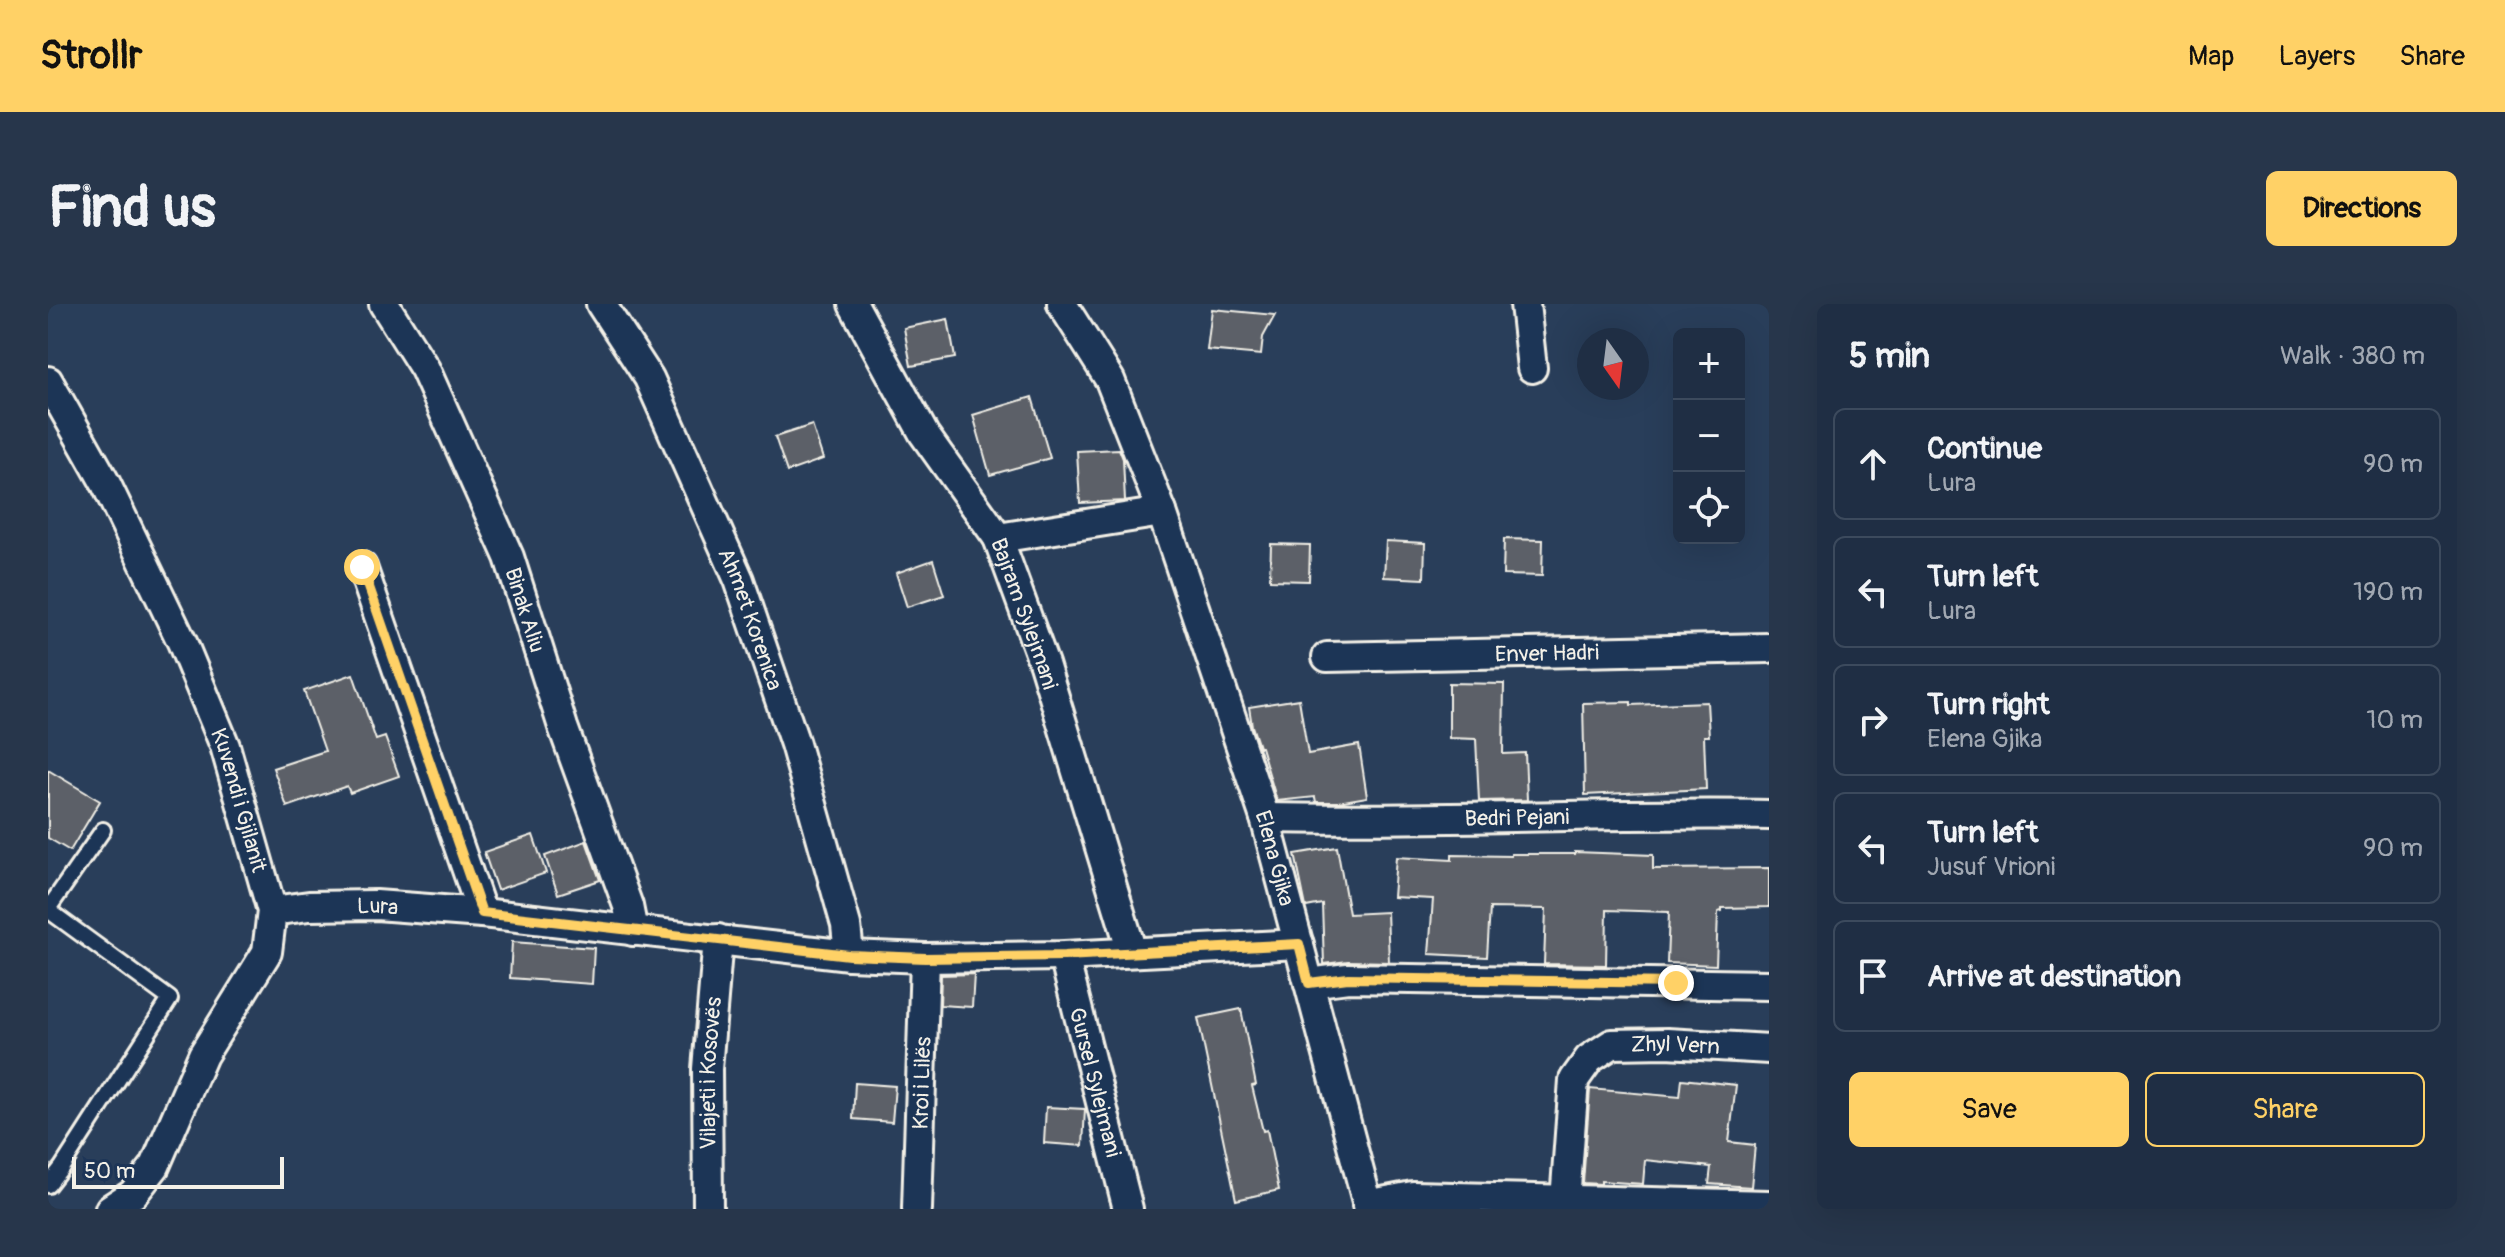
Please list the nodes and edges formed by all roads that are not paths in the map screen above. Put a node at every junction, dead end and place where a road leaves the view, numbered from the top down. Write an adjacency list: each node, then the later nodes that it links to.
1 (384, 304): 19 (street, Binak Aliu)
2 (601, 304): 23 (street, Ahmet Korenica)
3 (853, 304): 9 (street, Bajram Sylejmani)
4 (1062, 304): 8 (street, Elena Gjika)
5 (1525, 304): 6 (street)
6 (1532, 368)
7 (48, 381): 17 (street, Kuvendi i Gjilanit)
8 (1162, 512): 9 (street); 14 (street, Elena Gjika)
9 (998, 538): 22 (street, Bajram Sylejmani)
10 (362, 567): 18 (street)
11 (1769, 648): 12 (street, Enver Hadri)
12 (1327, 657)
13 (1769, 815): 14 (street, Bedri Pejani)
14 (1265, 818): 21 (street, Elena Gjika)
15 (103, 830): 16 (lane)
16 (48, 910): 29 (lane)
17 (272, 911): 18 (street, Lura); 33 (street, Kuvendi i Gjilanit)
18 (482, 913): 19 (street, Lura)
19 (633, 931): 20 (street, Lura)
20 (718, 939): 23 (street, Lura); 34 (street, Vilajeti i Kosovës)
21 (1299, 944): 22 (street, Lura); 26 (street, Elena Gjika)
22 (1132, 952): 24 (street, Lura)
23 (849, 955): 25 (street, Lura)
24 (1064, 956): 25 (street, Lura); 36 (street, Gursel Sylejmani)
25 (925, 958): 35 (street, Kroi i Lilës)
26 (1309, 983): 27 (street); 32 (street, Elena Gjika)
27 (1769, 985)
28 (1769, 1049): 30 (street, Zhyl Vern)
29 (48, 1185)
30 (1565, 1201): 31 (street); 32 (street)
31 (1769, 1205)
32 (1368, 1207)
33 (110, 1209)
34 (708, 1209)
35 (917, 1209)
36 (1128, 1209)

